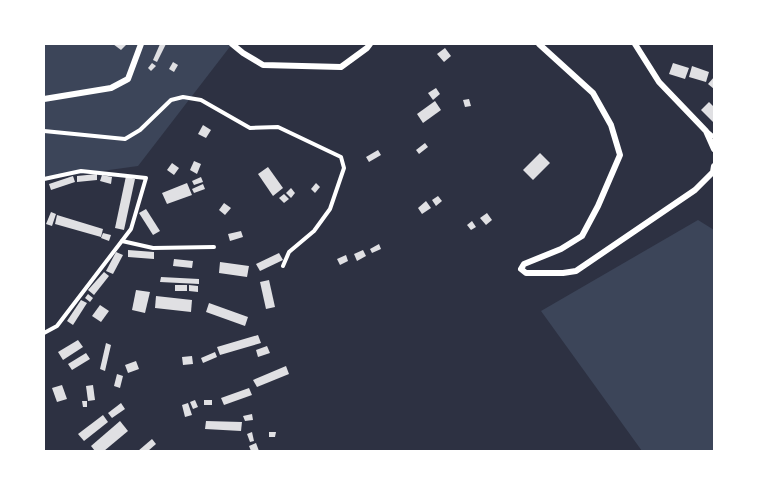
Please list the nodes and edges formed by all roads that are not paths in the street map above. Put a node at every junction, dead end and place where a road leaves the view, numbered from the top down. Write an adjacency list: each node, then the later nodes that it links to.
1 (141, 44): 6 (main road)
2 (232, 44): 3 (main road)
3 (370, 44)
4 (539, 44): 11 (main road)
5 (634, 44): 8 (main road)
6 (44, 99)
7 (44, 131): 15 (street)
8 (706, 131): 9 (street); 10 (main road)
9 (714, 137)
10 (714, 149)
11 (714, 166)
12 (44, 179): 13 (street)
13 (122, 240): 14 (street); 16 (street)
14 (214, 247)
15 (283, 266)
16 (44, 333)

